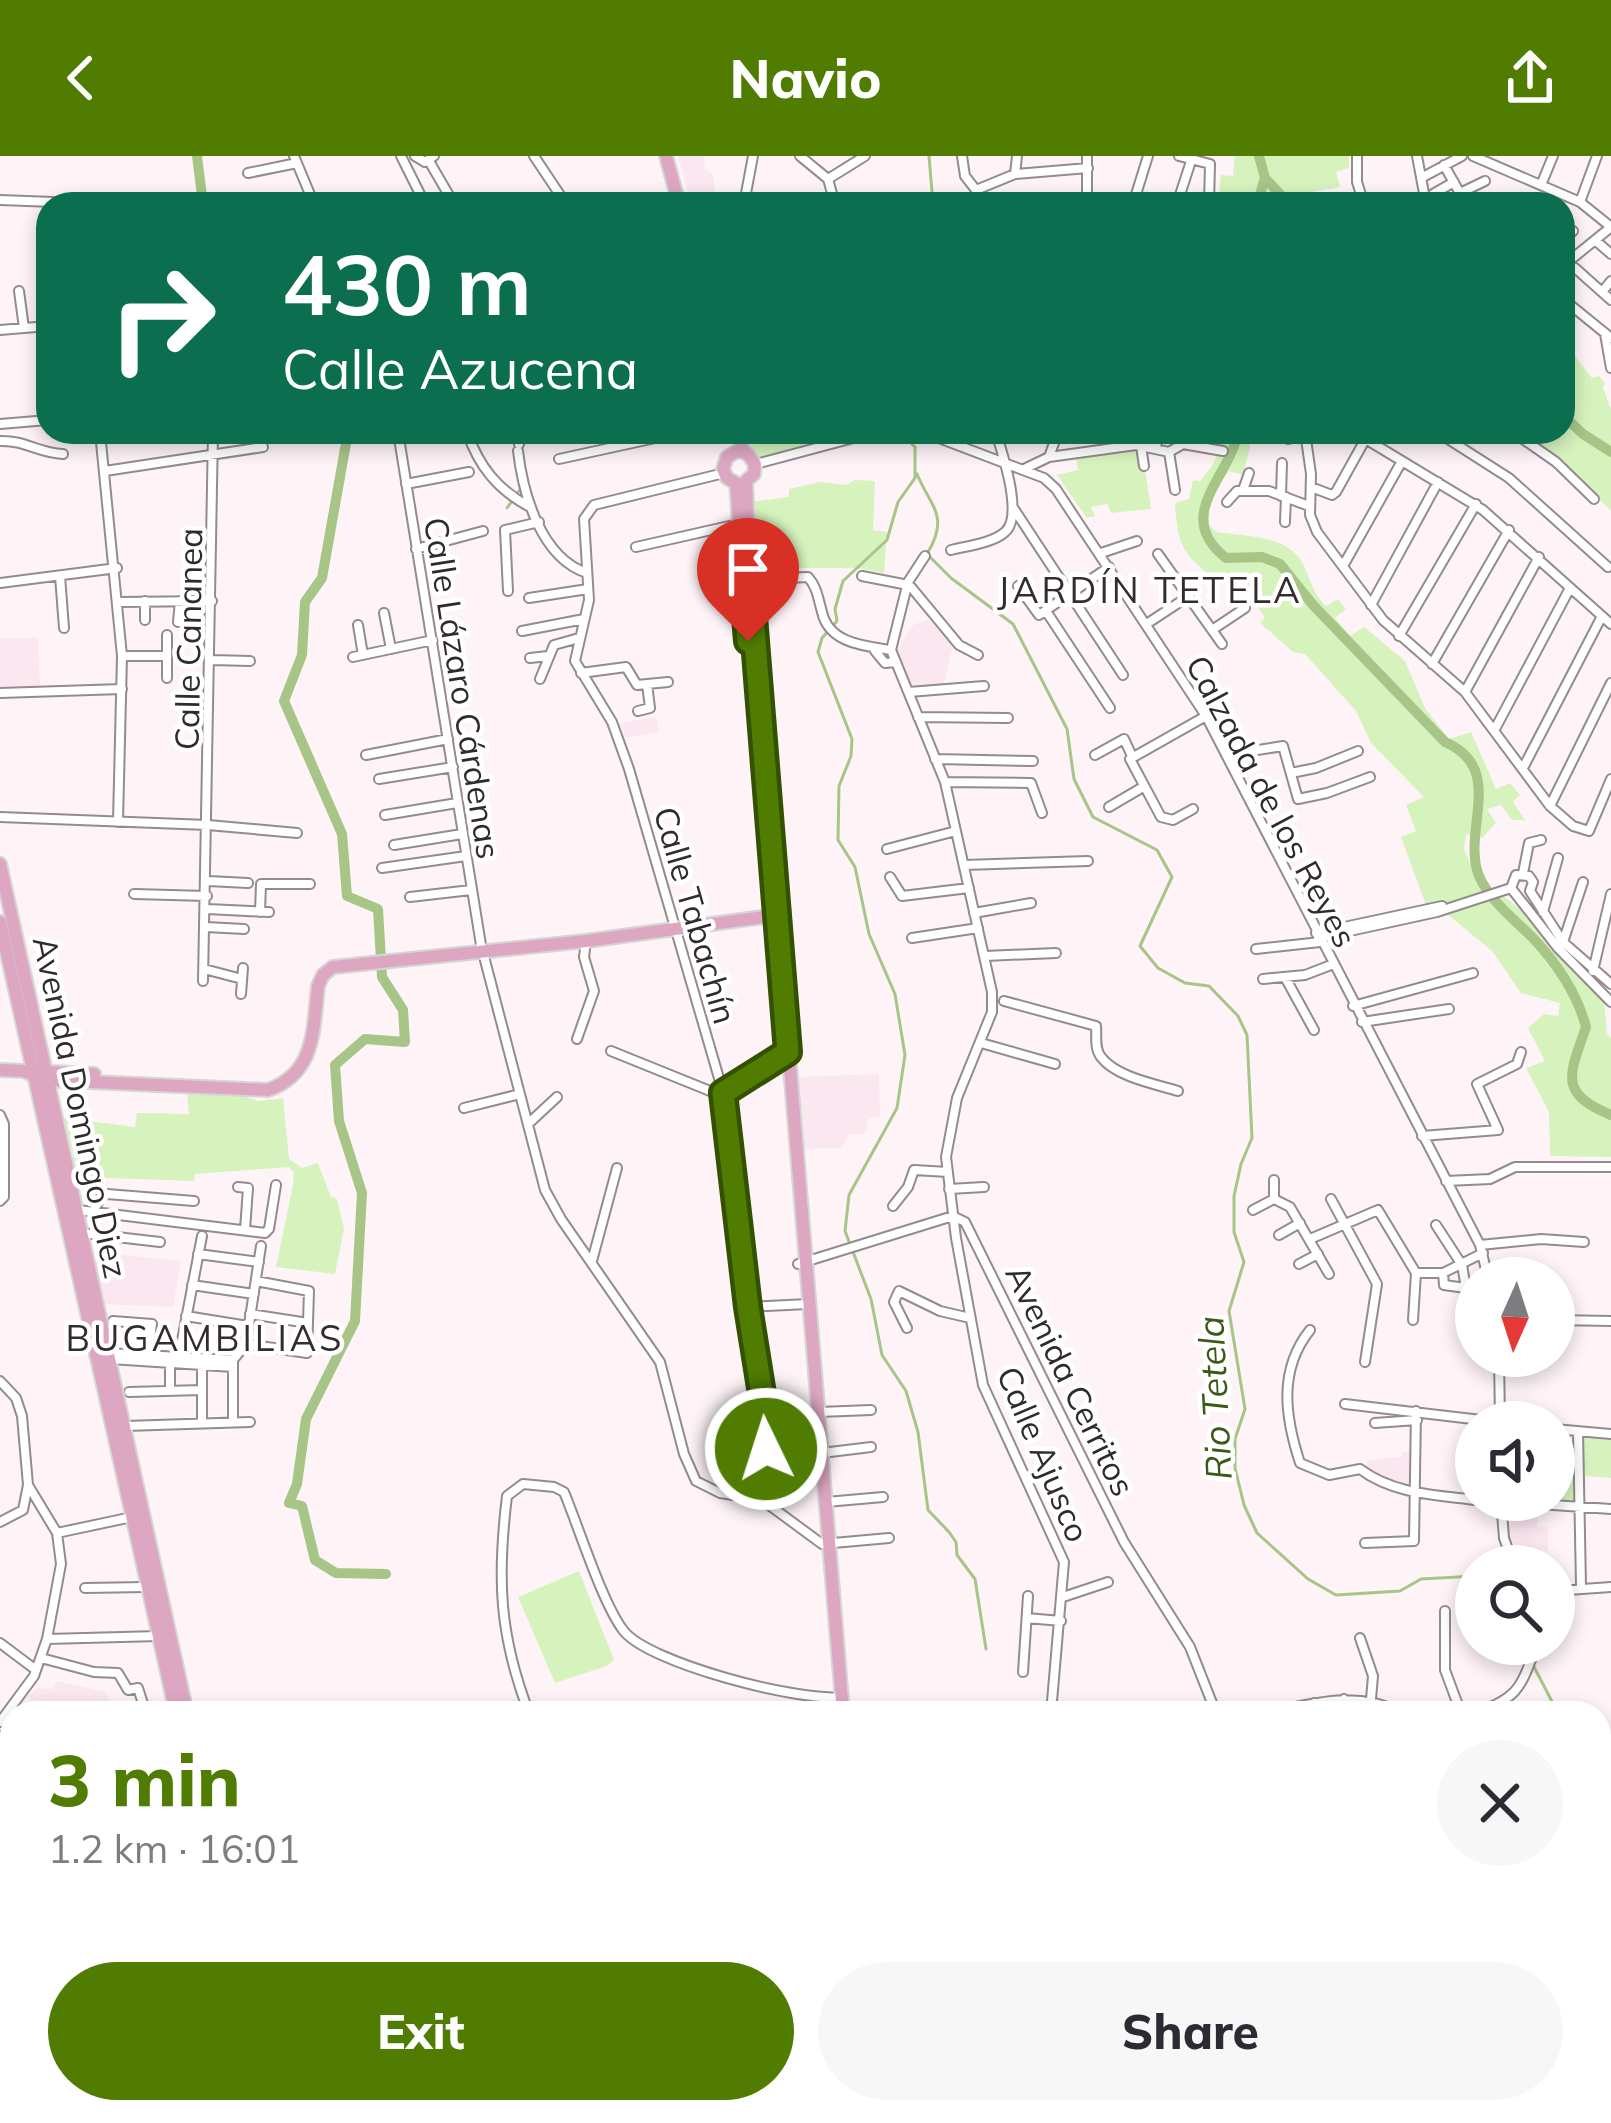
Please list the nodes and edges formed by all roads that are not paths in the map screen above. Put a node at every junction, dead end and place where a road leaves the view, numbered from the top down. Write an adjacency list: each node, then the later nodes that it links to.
1 (401, 156): 33 (street)
2 (416, 156): 20 (street)
3 (535, 156): 35 (street)
4 (670, 156): 36 (main road)
5 (753, 156): 37 (street)
6 (800, 156): 27 (street)
7 (865, 156): 27 (street)
8 (962, 156): 31 (street)
9 (1017, 156): 25 (street)
10 (1088, 156): 23 (street)
11 (1148, 156): 40 (street)
12 (1179, 156): 19 (street)
13 (1357, 156): 43 (street)
14 (1417, 156): 26 (street)
15 (1462, 156): 22 (street)
16 (1473, 156): 30 (street)
17 (1553, 156): 30 (street)
18 (1597, 156): 52 (street)
19 (1192, 158): 41 (street); 42 (street)
20 (432, 159): 34 (street)
21 (296, 160): 24 (street); 32 (street)
22 (1444, 165): 26 (street); 29 (street)
23 (1088, 168): 25 (street); 39 (street)
24 (248, 173)
25 (1016, 173): 31 (street)
26 (1423, 177): 44 (street)
27 (828, 179): 38 (street)
28 (1485, 181): 47 (street)
29 (1454, 182): 45 (street); 46 (street)
30 (1541, 184): 48 (street)
31 (976, 190)
32 (309, 192)
33 (419, 192)
34 (448, 192)
35 (558, 192)
36 (679, 192)
37 (746, 192)
38 (832, 192)
39 (1087, 192)
40 (1137, 192)
41 (1181, 192)
42 (1210, 192)
43 (1361, 192)
44 (1425, 192)
45 (1436, 192)
46 (1459, 192)
47 (1464, 192)
48 (1558, 192)
49 (0, 200): 51 (street)
50 (1575, 200): 52 (street)
51 (36, 201)
52 (1580, 202): 53 (street)
53 (1611, 227): 54 (street)
54 (1595, 240): 55 (street); 56 (street)
55 (1611, 254)
56 (1575, 256)
57 (1575, 268): 60 (street)
58 (1611, 281): 60 (street)
59 (19, 291): 64 (street)
60 (1602, 292): 61 (street)
61 (1611, 300)
62 (1575, 309): 66 (street)
63 (36, 327): 64 (street)
64 (24, 328): 65 (street)
65 (0, 330)
66 (1608, 336): 67 (street)
67 (1611, 368)
68 (36, 421): 69 (street)
69 (0, 424)
70 (0, 441): 94 (street)
71 (102, 444): 104 (street)
72 (214, 444): 95 (street, Calle Cananea)
73 (400, 444): 111 (street, Calle Lázaro Cárdenas)
74 (473, 444): 120 (street)
75 (519, 444): 120 (street)
76 (628, 444): 96 (street)
77 (737, 444): 92 (main road)
78 (815, 444): 101 (street)
79 (958, 444): 98 (street, Calzada de los Reyes)
80 (999, 444): 98 (street)
81 (1052, 444): 97 (street)
82 (1156, 444): 90 (street)
83 (1306, 444): 112 (street)
84 (1363, 444): 112 (street)
85 (1375, 444): 99 (street)
86 (1456, 444): 137 (street)
87 (1530, 444): 116 (street)
88 (1138, 445): 90 (street); 97 (street); 102 (street)
89 (263, 446): 95 (street)
90 (1156, 449): 93 (street)
91 (1223, 451): 93 (street)
92 (739, 452): 101 (main road); 106 (main road)
93 (1169, 452): 113 (street)
94 (63, 454)
95 (214, 454): 104 (street); 154 (street, Calle Cananea)
96 (559, 459)
97 (1045, 459): 103 (street); 108 (street)
98 (1004, 460): 103 (street, Calzada de los Reyes); 121 (street)
99 (1402, 461): 110 (street); 136 (street)
100 (1282, 463): 115 (street)
101 (755, 464): 109 (main road)
102 (1144, 466)
103 (1025, 469): 108 (street, Calzada de los Reyes)
104 (105, 471): 138 (street)
105 (469, 472): 111 (street)
106 (724, 473): 109 (main road); 139 (street)
107 (1249, 473): 114 (street)
108 (1044, 478): 131 (street, Calzada de los Reyes)
109 (741, 482): 124 (main road); 142 (main road)
110 (1438, 482): 118 (street); 156 (street)
111 (406, 484): 129 (street, Calle Lázaro Cárdenas)
112 (1311, 487): 119 (street)
113 (1175, 490)
114 (1243, 490): 115 (street); 117 (street)
115 (1284, 497): 119 (street); 123 (street)
116 (1594, 499)
117 (1227, 502)
118 (1476, 504): 125 (street); 171 (street)
119 (1310, 506): 136 (street)
120 (532, 508): 122 (street)
121 (1014, 509): 130 (street); 149 (street)
122 (538, 521): 139 (street); 144 (street)
123 (1286, 522)
124 (740, 523): 128 (street); 142 (main road)
125 (1509, 530): 134 (street); 187 (street)
126 (483, 531): 129 (street)
127 (1137, 541): 131 (street)
128 (636, 547)
129 (416, 549): 173 (street, Calle Lázaro Cárdenas)
130 (951, 550)
131 (1101, 554): 135 (street, Calzada de los Reyes)
132 (1158, 554): 150 (street)
133 (926, 556): 145 (street)
134 (1539, 557): 147 (street); 199 (street)
135 (1109, 566): 149 (street); 164 (street, Calzada de los Reyes)
136 (1343, 566): 156 (street)
137 (1608, 567)
138 (117, 568): 140 (street); 155 (street)
139 (587, 573): 148 (street)
140 (60, 575): 143 (street); 167 (street)
141 (862, 576): 145 (street)
142 (747, 580): 177 (street); 201 (main road)
143 (0, 583)
144 (505, 585)
145 (907, 586): 176 (street); 178 (street)
146 (1018, 586): 158 (street)
147 (1570, 587): 160 (street); 207 (street)
148 (589, 589): 151 (street); 161 (street)
149 (1068, 594): 158 (street); 190 (street)
150 (1189, 596): 164 (street); 168 (street)
151 (529, 598)
152 (145, 601): 153 (street); 155 (street); 162 (street)
153 (180, 601): 154 (street); 163 (street)
154 (212, 601): 183 (street, Calle Cananea)
155 (119, 602): 179 (street)
156 (1371, 605): 171 (street)
157 (1245, 608): 168 (street)
158 (1042, 613): 202 (street)
159 (384, 614): 175 (street)
160 (1601, 616): 165 (street); 217 (street)
161 (584, 619): 169 (street); 172 (street)
162 (145, 620)
163 (178, 622)
164 (1148, 623): 204 (street, Calzada de los Reyes)
165 (1611, 624)
166 (358, 625): 175 (street)
167 (64, 628)
168 (1212, 630): 174 (street)
169 (522, 631)
170 (167, 635): 180 (street)
171 (1399, 636): 187 (street)
172 (579, 638): 181 (street); 188 (street)
173 (433, 640): 175 (street); 208 (street, Calle Lázaro Cárdenas)
174 (1222, 644)
175 (391, 649)
176 (891, 650): 177 (street); 186 (street)
177 (875, 651): 186 (street)
178 (978, 655)
179 (122, 656): 180 (street); 197 (street)
180 (167, 656): 191 (street)
181 (550, 656): 182 (street); 192 (street)
182 (530, 658)
183 (212, 660): 184 (street); 232 (street, Calle Cananea)
184 (234, 661): 185 (street); 189 (street)
185 (250, 662)
186 (896, 662): 198 (street)
187 (1432, 664): 199 (street)
188 (580, 673): 195 (street); 265 (street, Calle Tabachín)
189 (233, 675)
190 (1123, 675)
191 (167, 678)
192 (539, 679)
193 (668, 682): 195 (street)
194 (1611, 683): 225 (street)
195 (647, 684): 203 (street)
196 (984, 686): 198 (street)
197 (122, 689): 200 (street); 231 (street)
198 (908, 692): 205 (street)
199 (1465, 692): 207 (street)
200 (0, 693)
201 (758, 706): 262 (main road); 293 (main road)
202 (1110, 708)
203 (638, 710)
204 (1206, 716): 212 (street, Calzada de los Reyes); 213 (street)
205 (918, 717): 206 (street); 214 (street)
206 (1008, 718)
207 (1495, 729): 217 (street)
208 (448, 739): 211 (street); 216 (street, Calle Lázaro Cárdenas)
209 (1358, 752): 218 (street)
210 (1095, 754): 213 (street)
211 (366, 755)
212 (1226, 755): 218 (street); 269 (street, Calzada de los Reyes)
213 (1132, 757): 223 (street)
214 (935, 759): 215 (street); 222 (street)
215 (1033, 761)
216 (452, 767): 220 (street); 224 (street, Calle Lázaro Cárdenas)
217 (1523, 768): 225 (street)
218 (1292, 772): 219 (street)
219 (1370, 777)
220 (379, 779)
221 (1611, 779): 225 (street)
222 (944, 782): 228 (street); 233 (street)
223 (1143, 788): 226 (street); 227 (street)
224 (457, 802): 229 (street); 235 (street, Calle Lázaro Cárdenas)
225 (1550, 806)
226 (1108, 807)
227 (1193, 809)
228 (1042, 813)
229 (385, 815)
230 (0, 818): 231 (street)
231 (118, 822): 232 (street)
232 (208, 825): 234 (street); 247 (street, Calle Cananea)
233 (956, 831): 238 (street); 243 (street)
234 (297, 833)
235 (462, 834): 237 (street); 239 (street, Calle Lázaro Cárdenas)
236 (1541, 840): 245 (street)
237 (394, 845)
238 (887, 849)
239 (466, 856): 244 (street); 252 (street, Calle Lázaro Cárdenas)
240 (1558, 858): 261 (street)
241 (1088, 860): 243 (street)
242 (0, 864): 300 (main road, Avenida Domingo Diez)
243 (964, 865): 251 (street)
244 (382, 868)
245 (1523, 873): 253 (street); 253 (street)
246 (890, 877): 251 (street)
247 (208, 881): 249 (street); 256 (street, Calle Cananea)
248 (1582, 882): 271 (street)
249 (248, 883)
250 (310, 884): 259 (street)
251 (969, 888): 260 (street)
252 (471, 890): 257 (street); 273 (street, Calle Lázaro Cárdenas)
253 (1516, 891): 261 (street); 269 (street)
254 (134, 894): 256 (street)
255 (1611, 894): 278 (street)
256 (207, 896): 259 (street, Calle Cananea)
257 (410, 897)
258 (1031, 903): 260 (street)
259 (206, 909): 264 (street, Calle Cananea)
260 (974, 913): 267 (street)
261 (1539, 914): 271 (street)
262 (771, 916): 265 (main road); 293 (main road)
263 (0, 922): 305 (main road, Avenida Domingo Diez)
264 (206, 927): 266 (street); 279 (street, Calle Cananea)
265 (673, 927): 270 (main road); 308 (street, Calle Tabachín)
266 (244, 928)
267 (978, 928): 268 (street); 275 (street)
268 (912, 938)
269 (1318, 938): 272 (street); 276 (street, Calzada de los Reyes)
270 (586, 941): 273 (main road); 296 (street)
271 (1561, 945): 278 (street); 289 (street)
272 (1256, 949)
273 (485, 950): 306 (main road); 309 (street, Calle Lázaro Cárdenas)
274 (1056, 953): 275 (street)
275 (985, 956): 286 (street)
276 (1331, 965): 281 (street); 290 (street, Calzada de los Reyes)
277 (243, 968): 282 (street)
278 (1594, 968): 285 (street)
279 (204, 969): 282 (street); 284 (street, Calle Cananea)
280 (1473, 973): 290 (street)
281 (1286, 978): 283 (street); 295 (street)
282 (242, 980): 287 (street)
283 (1263, 980)
284 (203, 981)
285 (1611, 985)
286 (992, 992): 288 (street); 292 (street)
287 (241, 994)
288 (1004, 1000): 292 (street); 307 (street)
289 (1611, 1002)
290 (1353, 1006): 294 (street, Calzada de los Reyes)
291 (1449, 1009): 294 (street)
292 (992, 1012): 297 (street, Calle Ajusco)
293 (782, 1018): 301 (main road)
294 (1362, 1022): 314 (street, Calzada de los Reyes)
295 (1313, 1030)
296 (577, 1039)
297 (980, 1043): 302 (street); 317 (street, Calle Ajusco)
298 (611, 1052): 308 (street)
299 (1522, 1052): 314 (street)
300 (41, 1054): 304 (main road); 305 (main road, Avenida Domingo Diez)
301 (785, 1054): 308 (street); 352 (main road)
302 (1055, 1064)
303 (0, 1070): 305 (main road)
304 (69, 1072): 305 (main road); 306 (main road)
305 (34, 1076): 306 (main road); 331 (main road, Avenida Domingo Diez)
306 (141, 1081)
307 (1178, 1090)
308 (723, 1093): 363 (street, Calle Tabachín)
309 (520, 1094): 311 (street); 313 (street, Calle Lázaro Cárdenas)
310 (557, 1097): 313 (street)
311 (464, 1108)
312 (0, 1114): 326 (street)
313 (528, 1124): 351 (street, Calle Lázaro Cárdenas)
314 (1422, 1136): 319 (street, Calzada de los Reyes)
315 (1611, 1167): 319 (street)
316 (617, 1168): 351 (street)
317 (948, 1172): 323 (street, Calle Ajusco); 328 (street)
318 (1274, 1180): 324 (street)
319 (1446, 1181): 344 (street, Calzada de los Reyes)
320 (276, 1185): 336 (street)
321 (238, 1186): 336 (street)
322 (984, 1187): 323 (street)
323 (949, 1189): 332 (street, Calle Ajusco)
324 (1274, 1199): 329 (street); 333 (street)
325 (1331, 1199): 335 (street)
326 (0, 1201)
327 (194, 1201): 330 (street)
328 (892, 1206)
329 (1252, 1210)
330 (93, 1211): 331 (street); 336 (street)
331 (70, 1212): 337 (main road, Avenida Domingo Diez); 402 (main road, Avenida Domingo Diez)
332 (953, 1216): 352 (street); 366 (street, Calle Ajusco); 449 (street, Avenida Cerritos)
333 (1300, 1223): 338 (street); 340 (street)
334 (1436, 1225): 347 (street)
335 (1343, 1226): 340 (street); 355 (street); 380 (street)
336 (245, 1230)
337 (82, 1233): 342 (street); 377 (main road, Avenida Domingo Diez)
338 (1279, 1234)
339 (202, 1236): 345 (street)
340 (1310, 1239): 346 (street)
341 (1584, 1241): 344 (street)
342 (160, 1242)
343 (261, 1246): 350 (street)
344 (1482, 1249): 348 (street); 349 (street, Calzada de los Reyes)
345 (198, 1254): 350 (street); 359 (street)
346 (1318, 1254): 353 (street); 357 (street)
347 (1457, 1257)
348 (1472, 1257)
349 (1484, 1257)
350 (259, 1262): 358 (street)
351 (592, 1262): 406 (street, Calle Lázaro Cárdenas)
352 (801, 1263): 362 (main road)
353 (1299, 1264)
354 (1455, 1268): 356 (street)
355 (1416, 1273): 356 (street); 367 (street)
356 (1443, 1273): 360 (street)
357 (1329, 1274)
358 (256, 1281): 361 (street); 371 (street)
359 (192, 1285): 361 (street); 365 (street)
360 (1455, 1288)
361 (254, 1294): 364 (street)
362 (805, 1304): 363 (street); 389 (main road); 419 (main road)
363 (748, 1307): 409 (street, Calle Tabachín)
364 (250, 1314): 371 (street); 372 (street)
365 (186, 1316): 372 (street); 378 (street)
366 (970, 1318): 373 (street); 427 (street, Calle Ajusco)
367 (1413, 1320)
368 (1575, 1320): 370 (street)
369 (112, 1321): 376 (street)
370 (1611, 1321)
371 (309, 1324): 375 (street)
372 (248, 1325): 375 (street)
373 (907, 1328)
374 (1310, 1330): 405 (street)
375 (246, 1344): 381 (street)
376 (148, 1354): 377 (street); 378 (street)
377 (108, 1356): 379 (street); 396 (main road, Avenida Domingo Diez)
378 (179, 1356): 381 (street)
379 (170, 1362): 382 (street); 384 (street)
380 (1365, 1362)
381 (233, 1364): 382 (street); 393 (street)
382 (202, 1365): 385 (street)
383 (0, 1381): 404 (street)
384 (170, 1390): 385 (street); 386 (street)
385 (202, 1390): 394 (street)
386 (129, 1392)
387 (1345, 1404): 390 (street)
388 (871, 1410): 389 (street)
389 (817, 1412): 403 (main road)
390 (1416, 1416): 391 (street); 395 (street); 405 (street)
391 (1455, 1419)
392 (250, 1421): 393 (street)
393 (233, 1422): 394 (street)
394 (202, 1423): 396 (street)
395 (1375, 1423)
396 (124, 1426): 402 (main road, Avenida Domingo Diez)
397 (716, 1431): 406 (street)
398 (1575, 1431): 399 (street)
399 (1578, 1431): 400 (street); 412 (street)
400 (1611, 1433)
401 (871, 1447): 403 (street)
402 (123, 1448): 414 (main road, Avenida Domingo Diez); 422 (main road, Avenida Domingo Diez)
403 (820, 1453): 410 (main road)
404 (28, 1485): 415 (street); 416 (street)
405 (1415, 1493): 408 (street); 418 (street)
406 (731, 1495): 409 (street)
407 (883, 1497): 410 (street)
408 (1455, 1498)
409 (761, 1499): 419 (street)
410 (825, 1502): 419 (main road)
411 (1575, 1507): 412 (street)
412 (1581, 1508): 413 (street); 421 (street)
413 (1611, 1509)
414 (132, 1517): 416 (street); 422 (main road, Avenida Domingo Diez)
415 (0, 1522)
416 (57, 1533): 433 (street)
417 (889, 1538): 419 (street)
418 (1365, 1543)
419 (825, 1544): 447 (main road)
420 (1108, 1582): 427 (street)
421 (1581, 1586): 423 (street); 424 (street)
422 (154, 1587): 425 (street); 431 (main road, Avenida Domingo Diez); 444 (main road, Avenida Domingo Diez)
423 (1575, 1587)
424 (1611, 1587)
425 (85, 1588)
426 (1028, 1596): 429 (street)
427 (1063, 1597): 430 (street, Calle Ajusco)
428 (1445, 1610): 452 (street)
429 (1027, 1618): 430 (street); 438 (street)
430 (1061, 1621): 448 (street, Calle Ajusco)
431 (159, 1636): 433 (street); 443 (main road, Avenida Domingo Diez)
432 (1360, 1638): 440 (street)
433 (47, 1639): 435 (street)
434 (0, 1643): 437 (street)
435 (40, 1658): 437 (street); 442 (street)
436 (1529, 1665): 453 (street)
437 (36, 1670): 441 (street)
438 (1023, 1672)
439 (1342, 1698): 440 (street); 450 (street); 451 (street)
440 (1371, 1700)
441 (15, 1701)
442 (142, 1701)
443 (182, 1701)
444 (183, 1701)
445 (525, 1701): 446 (street)
446 (818, 1701)
447 (838, 1701)
448 (1052, 1701)
449 (1211, 1701)
450 (1325, 1701)
451 (1344, 1701)
452 (1457, 1701)
453 (1505, 1701)

